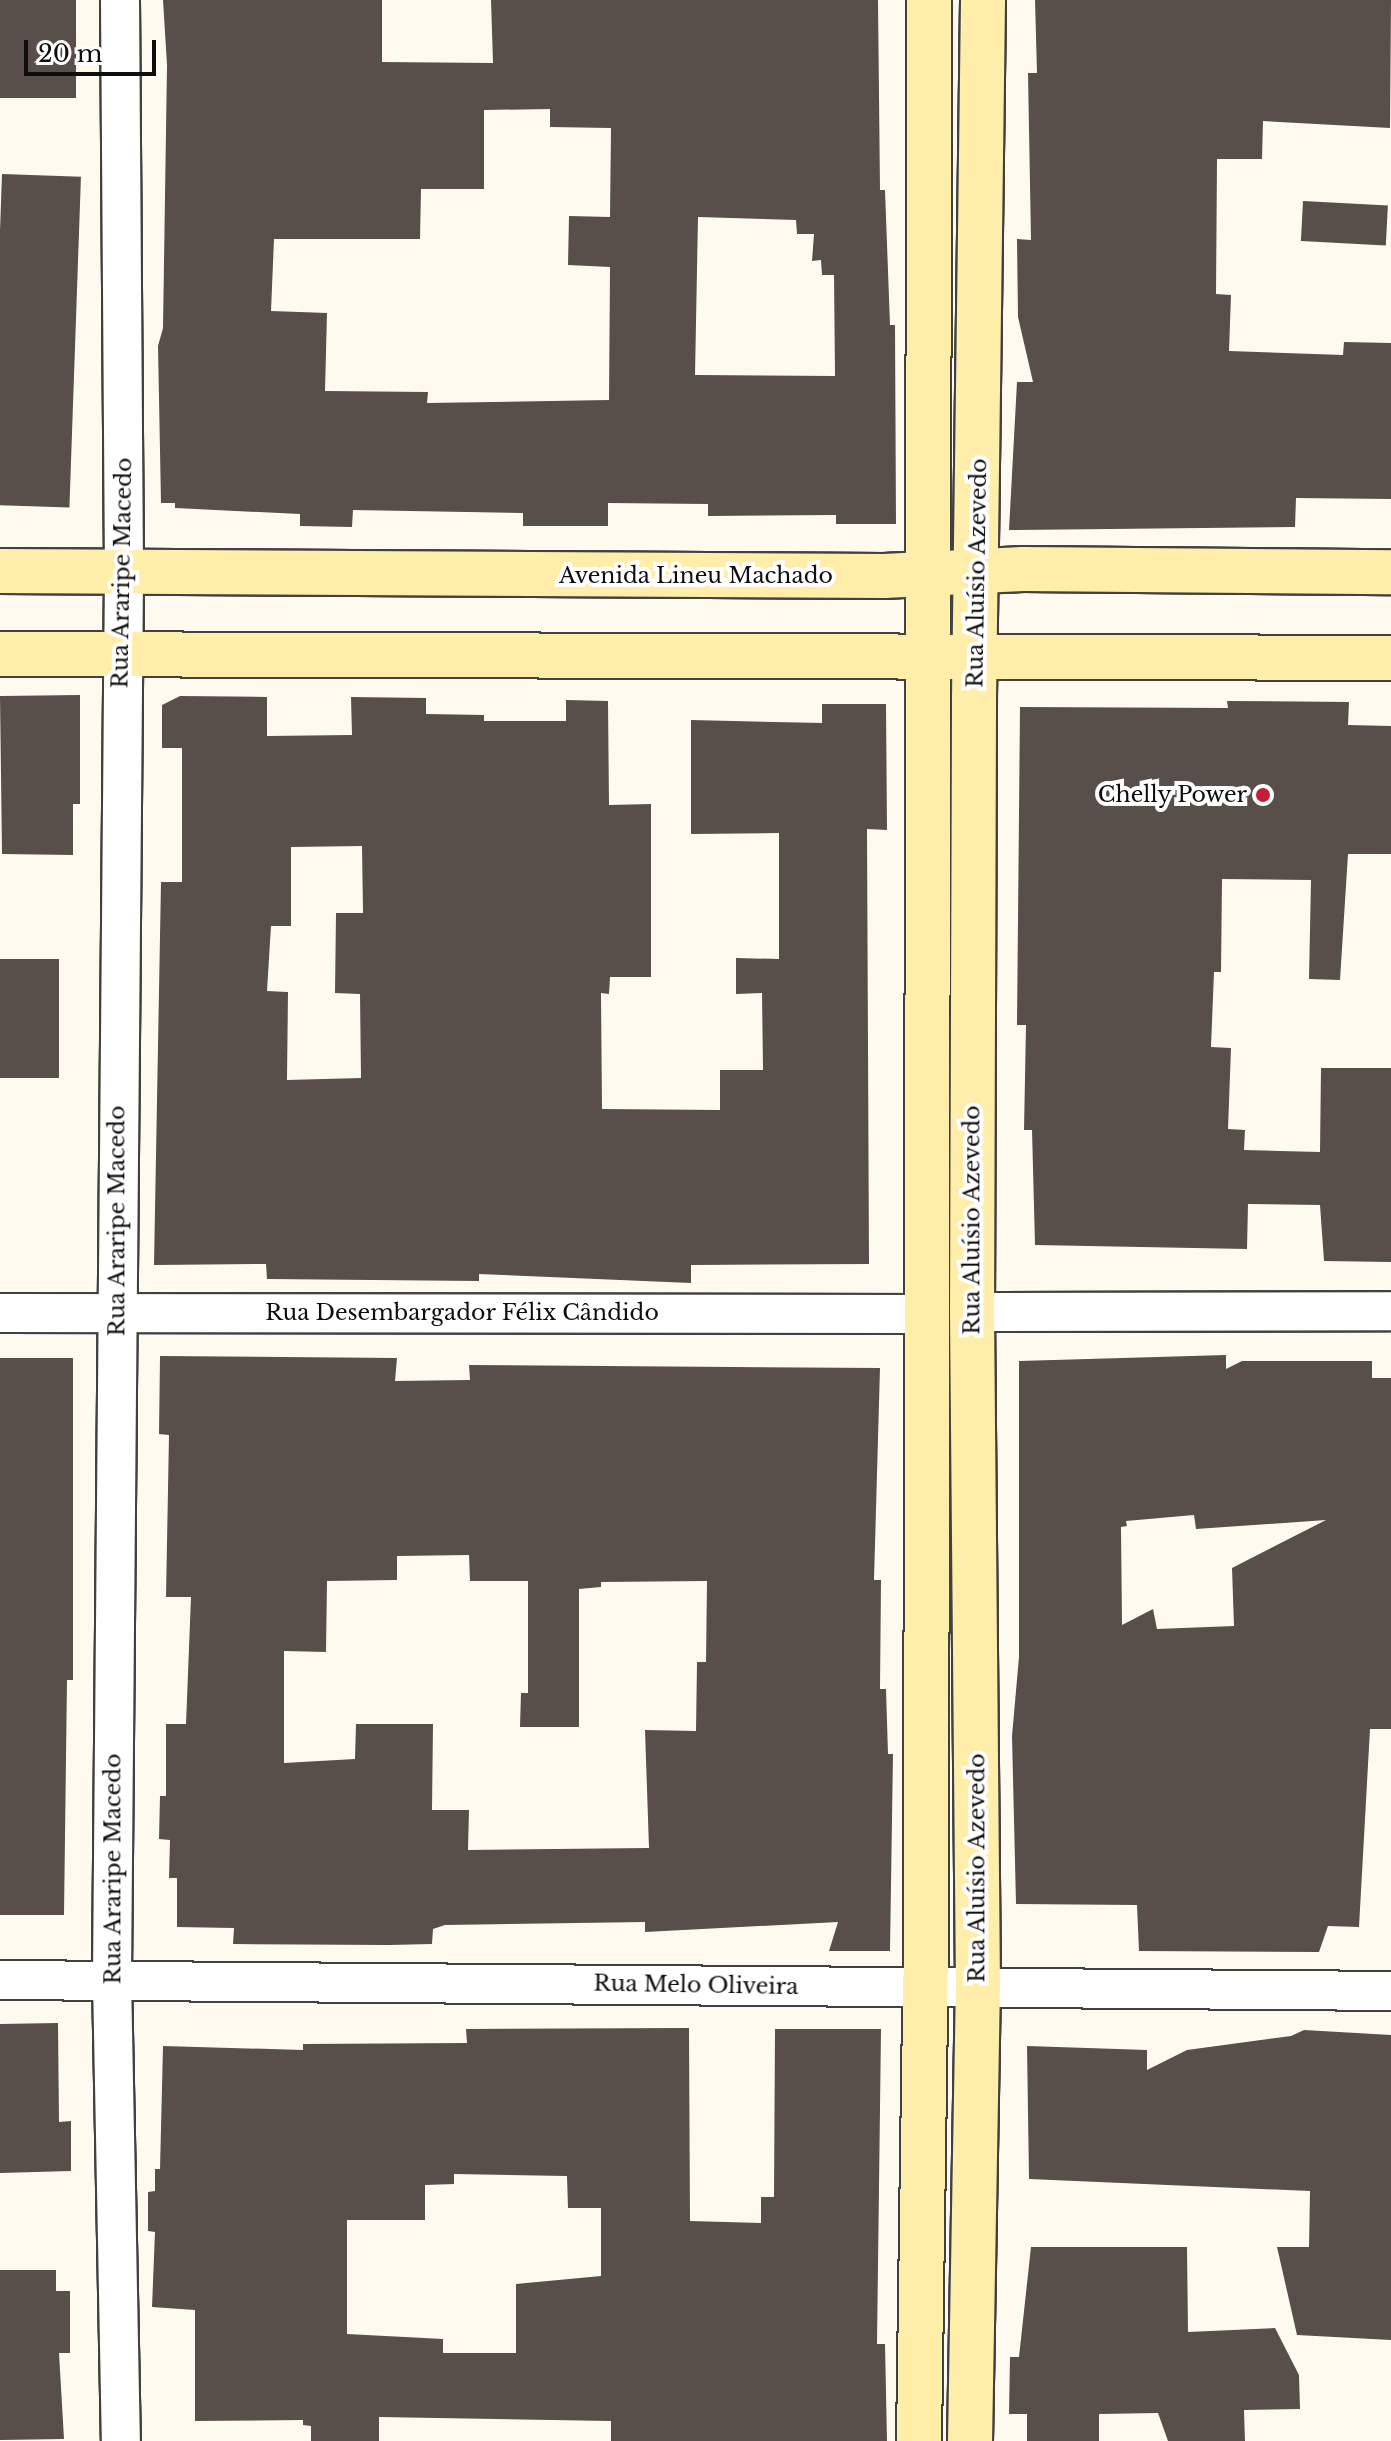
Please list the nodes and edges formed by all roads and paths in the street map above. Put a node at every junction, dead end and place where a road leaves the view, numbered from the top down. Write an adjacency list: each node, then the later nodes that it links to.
1 (120, 0): 7 (street, Rua Araripe Macedo)
2 (929, 0): 8 (main road, Rua Aluísio Azevedo)
3 (983, 0): 5 (main road, Rua Aluísio Azevedo)
4 (0, 571): 7 (main road, Avenida Lineu Machado)
5 (978, 572): 6 (main road, Avenida Lineu Machado); 8 (main road, Avenida Lineu Machado); 12 (main road, Rua Aluísio Azevedo)
6 (1391, 572)
7 (124, 573): 8 (main road, Avenida Lineu Machado); 10 (street, Rua Araripe Macedo)
8 (930, 574): 11 (main road, Rua Aluísio Azevedo)
9 (0, 654): 10 (main road)
10 (120, 654): 11 (main road); 14 (street, Rua Araripe Macedo)
11 (930, 654): 12 (main road); 18 (main road, Rua Aluísio Azevedo)
12 (976, 654): 13 (main road); 16 (main road, Rua Aluísio Azevedo)
13 (1391, 658)
14 (116, 1311): 17 (street, Rua Desembargador Félix Cândido); 18 (street, Rua Desembargador Félix Cândido); 19 (street, Rua Araripe Macedo)
15 (1391, 1311): 16 (street)
16 (972, 1312): 22 (main road, Rua Aluísio Azevedo)
17 (0, 1313)
18 (925, 1314): 21 (main road, Rua Aluísio Azevedo)
19 (112, 1979): 20 (street, Rua Melo Oliveira); 21 (street, Rua Melo Oliveira); 24 (street, Rua Araripe Macedo)
20 (0, 1980)
21 (925, 1986): 22 (street, Rua Melo Oliveira); 25 (main road, Rua Aluísio Azevedo)
22 (978, 1987): 23 (street, Rua Melo Oliveira); 26 (main road, Rua Aluísio Azevedo)
23 (1391, 1991)
24 (121, 2441)
25 (919, 2441)
26 (970, 2441)

